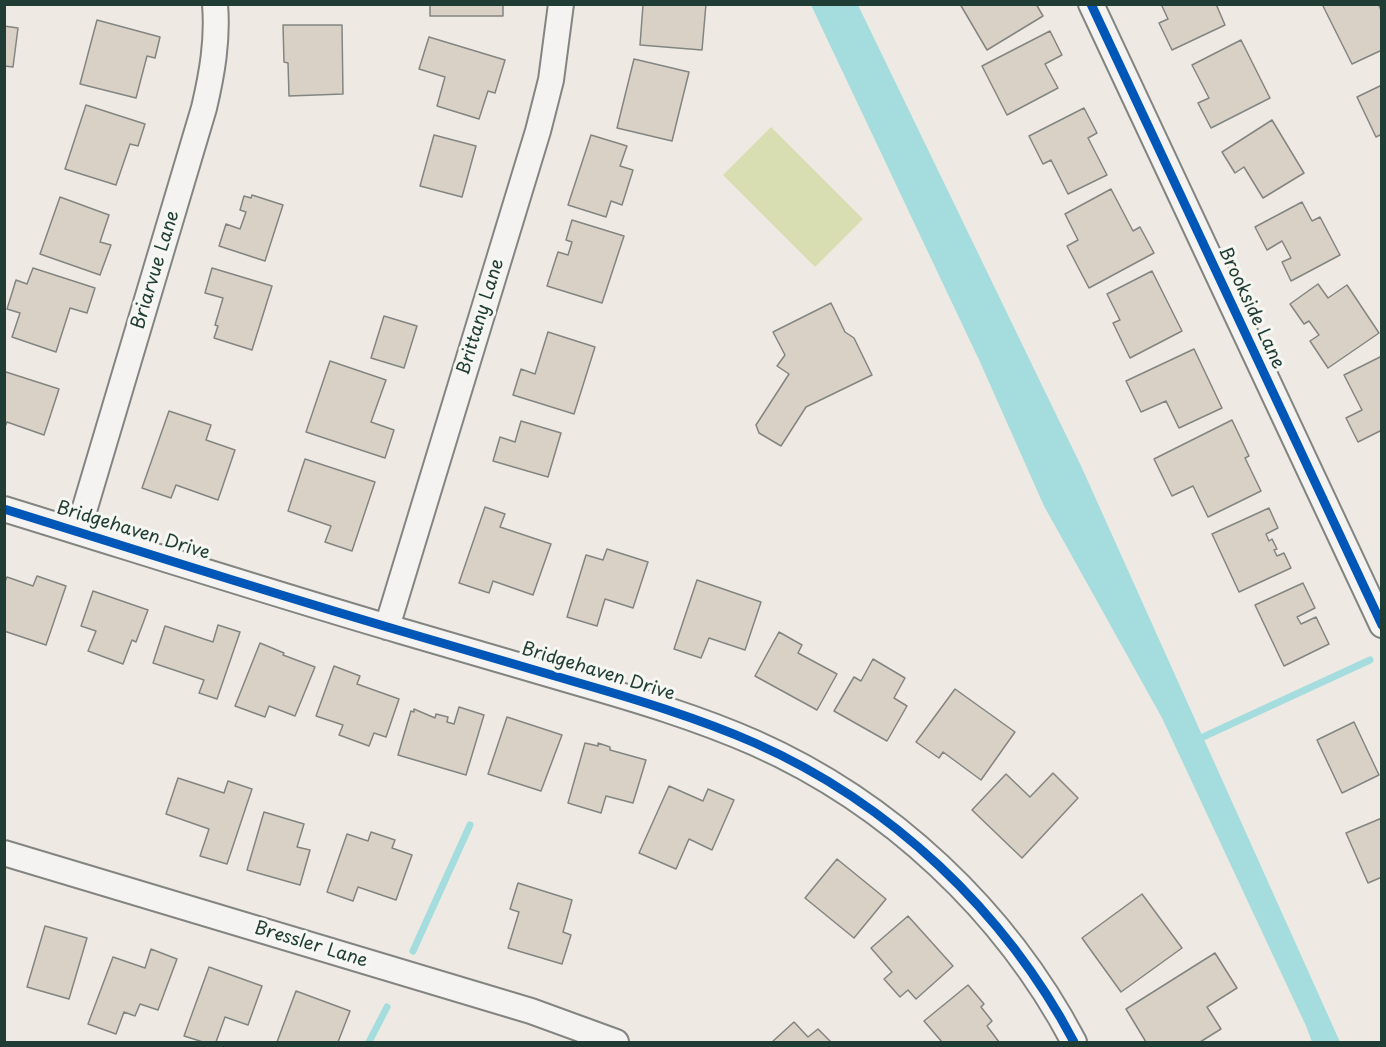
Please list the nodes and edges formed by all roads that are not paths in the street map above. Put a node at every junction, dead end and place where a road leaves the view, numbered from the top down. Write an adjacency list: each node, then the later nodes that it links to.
1 (215, 4): 5 (street, Briarvue Lane)
2 (561, 4): 7 (street, Brittany Lane)
3 (1091, 4): 6 (street, Brookside Lane)
4 (4, 509): 5 (street, Bridgehaven Drive)
5 (78, 531): 7 (street, Bridgehaven Drive)
6 (1382, 625)
7 (387, 627): 10 (street, Bridgehaven Drive)
8 (4, 853): 9 (street, Bressler Lane)
9 (616, 1042)
10 (1074, 1042)

